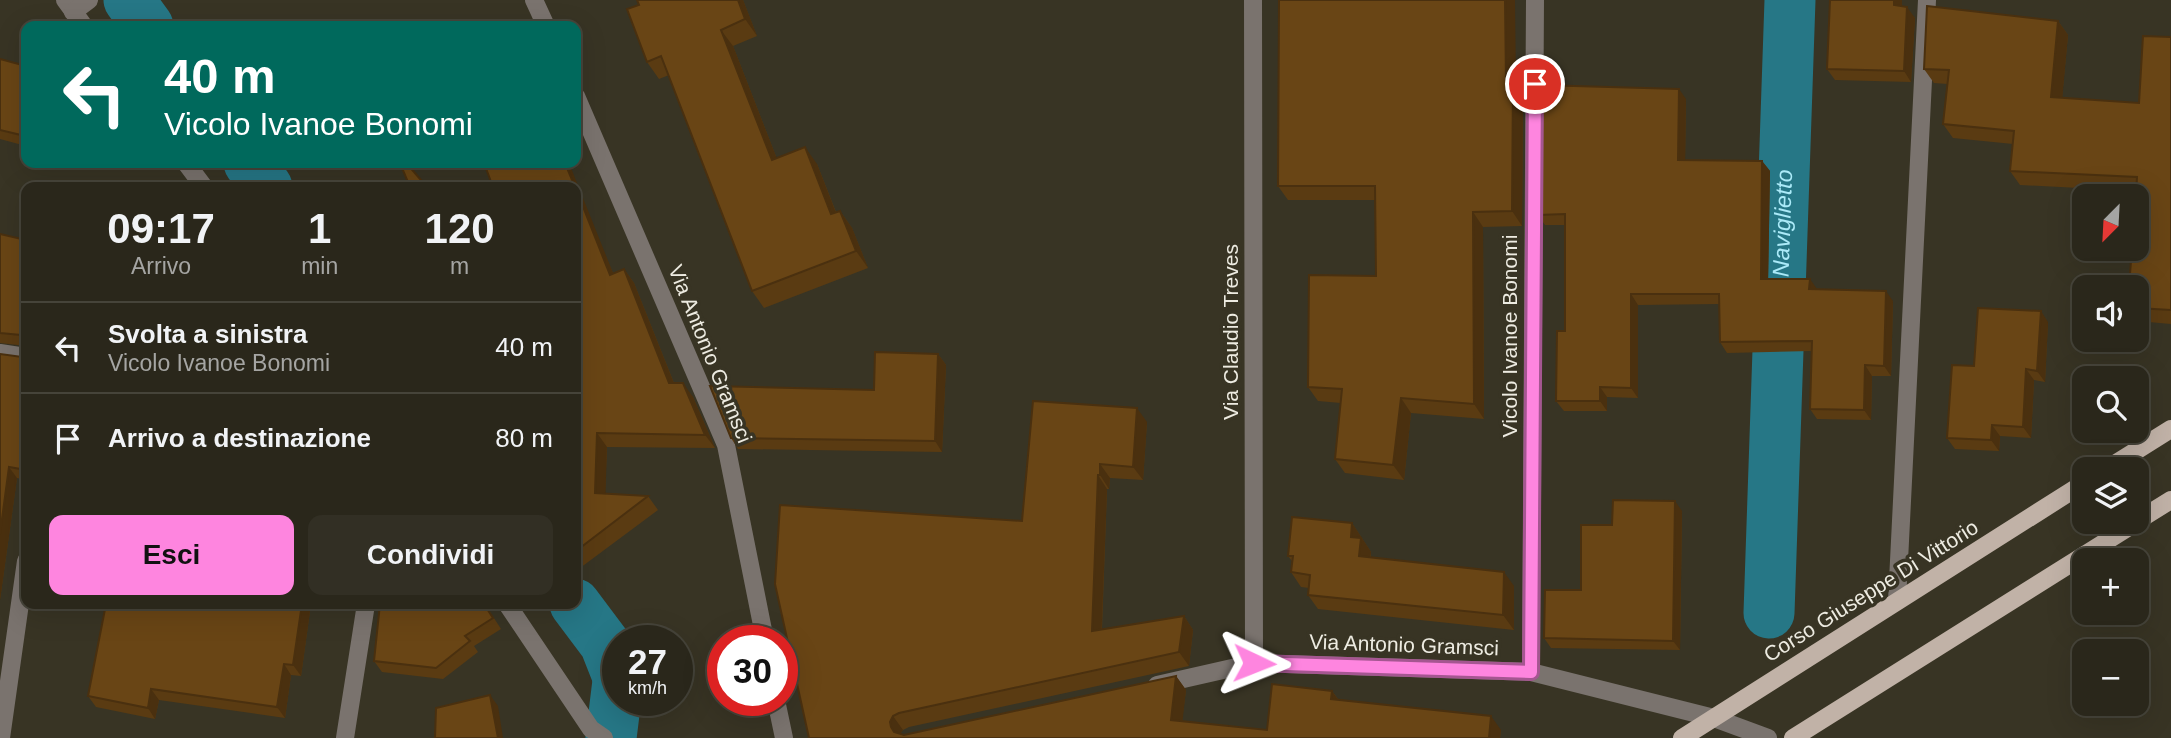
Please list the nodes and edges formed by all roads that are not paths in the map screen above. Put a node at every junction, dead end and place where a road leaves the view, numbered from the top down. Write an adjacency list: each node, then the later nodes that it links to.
1 (89, 0): 6 (street)
2 (534, 0): 7 (street)
3 (1253, 0): 22 (street, Via Claudio Treves)
4 (1535, 0): 23 (street, Vicolo Ivanoe Bonomi)
5 (1927, 0): 18 (street)
6 (74, 13)
7 (543, 21)
8 (581, 108): 21 (street, Via Antonio Gramsci)
9 (0, 353): 10 (street)
10 (21, 356)
11 (2171, 429): 12 (main road)
12 (2126, 457)
13 (2072, 491): 18 (main road, Corso Giuseppe Di Vittorio)
14 (2171, 500): 15 (main road)
15 (2149, 514)
16 (2118, 534): 33 (main road)
17 (21, 596): 28 (street)
18 (1897, 601): 26 (main road, Corso Giuseppe Di Vittorio)
19 (365, 609): 29 (street)
20 (511, 609): 27 (street)
21 (762, 625)
22 (1254, 663): 23 (street, Via Antonio Gramsci); 24 (street, Via Antonio Gramsci)
23 (1531, 672): 26 (street, Via Antonio Gramsci)
24 (1135, 689)
25 (779, 716): 30 (street)
26 (1714, 718): 31 (main road, Corso Giuseppe Di Vittorio); 32 (street, Via Antonio Gramsci)
27 (598, 733)
28 (1, 738)
29 (345, 738)
30 (784, 738)
31 (1682, 738)
32 (1768, 738)
33 (1793, 738)

